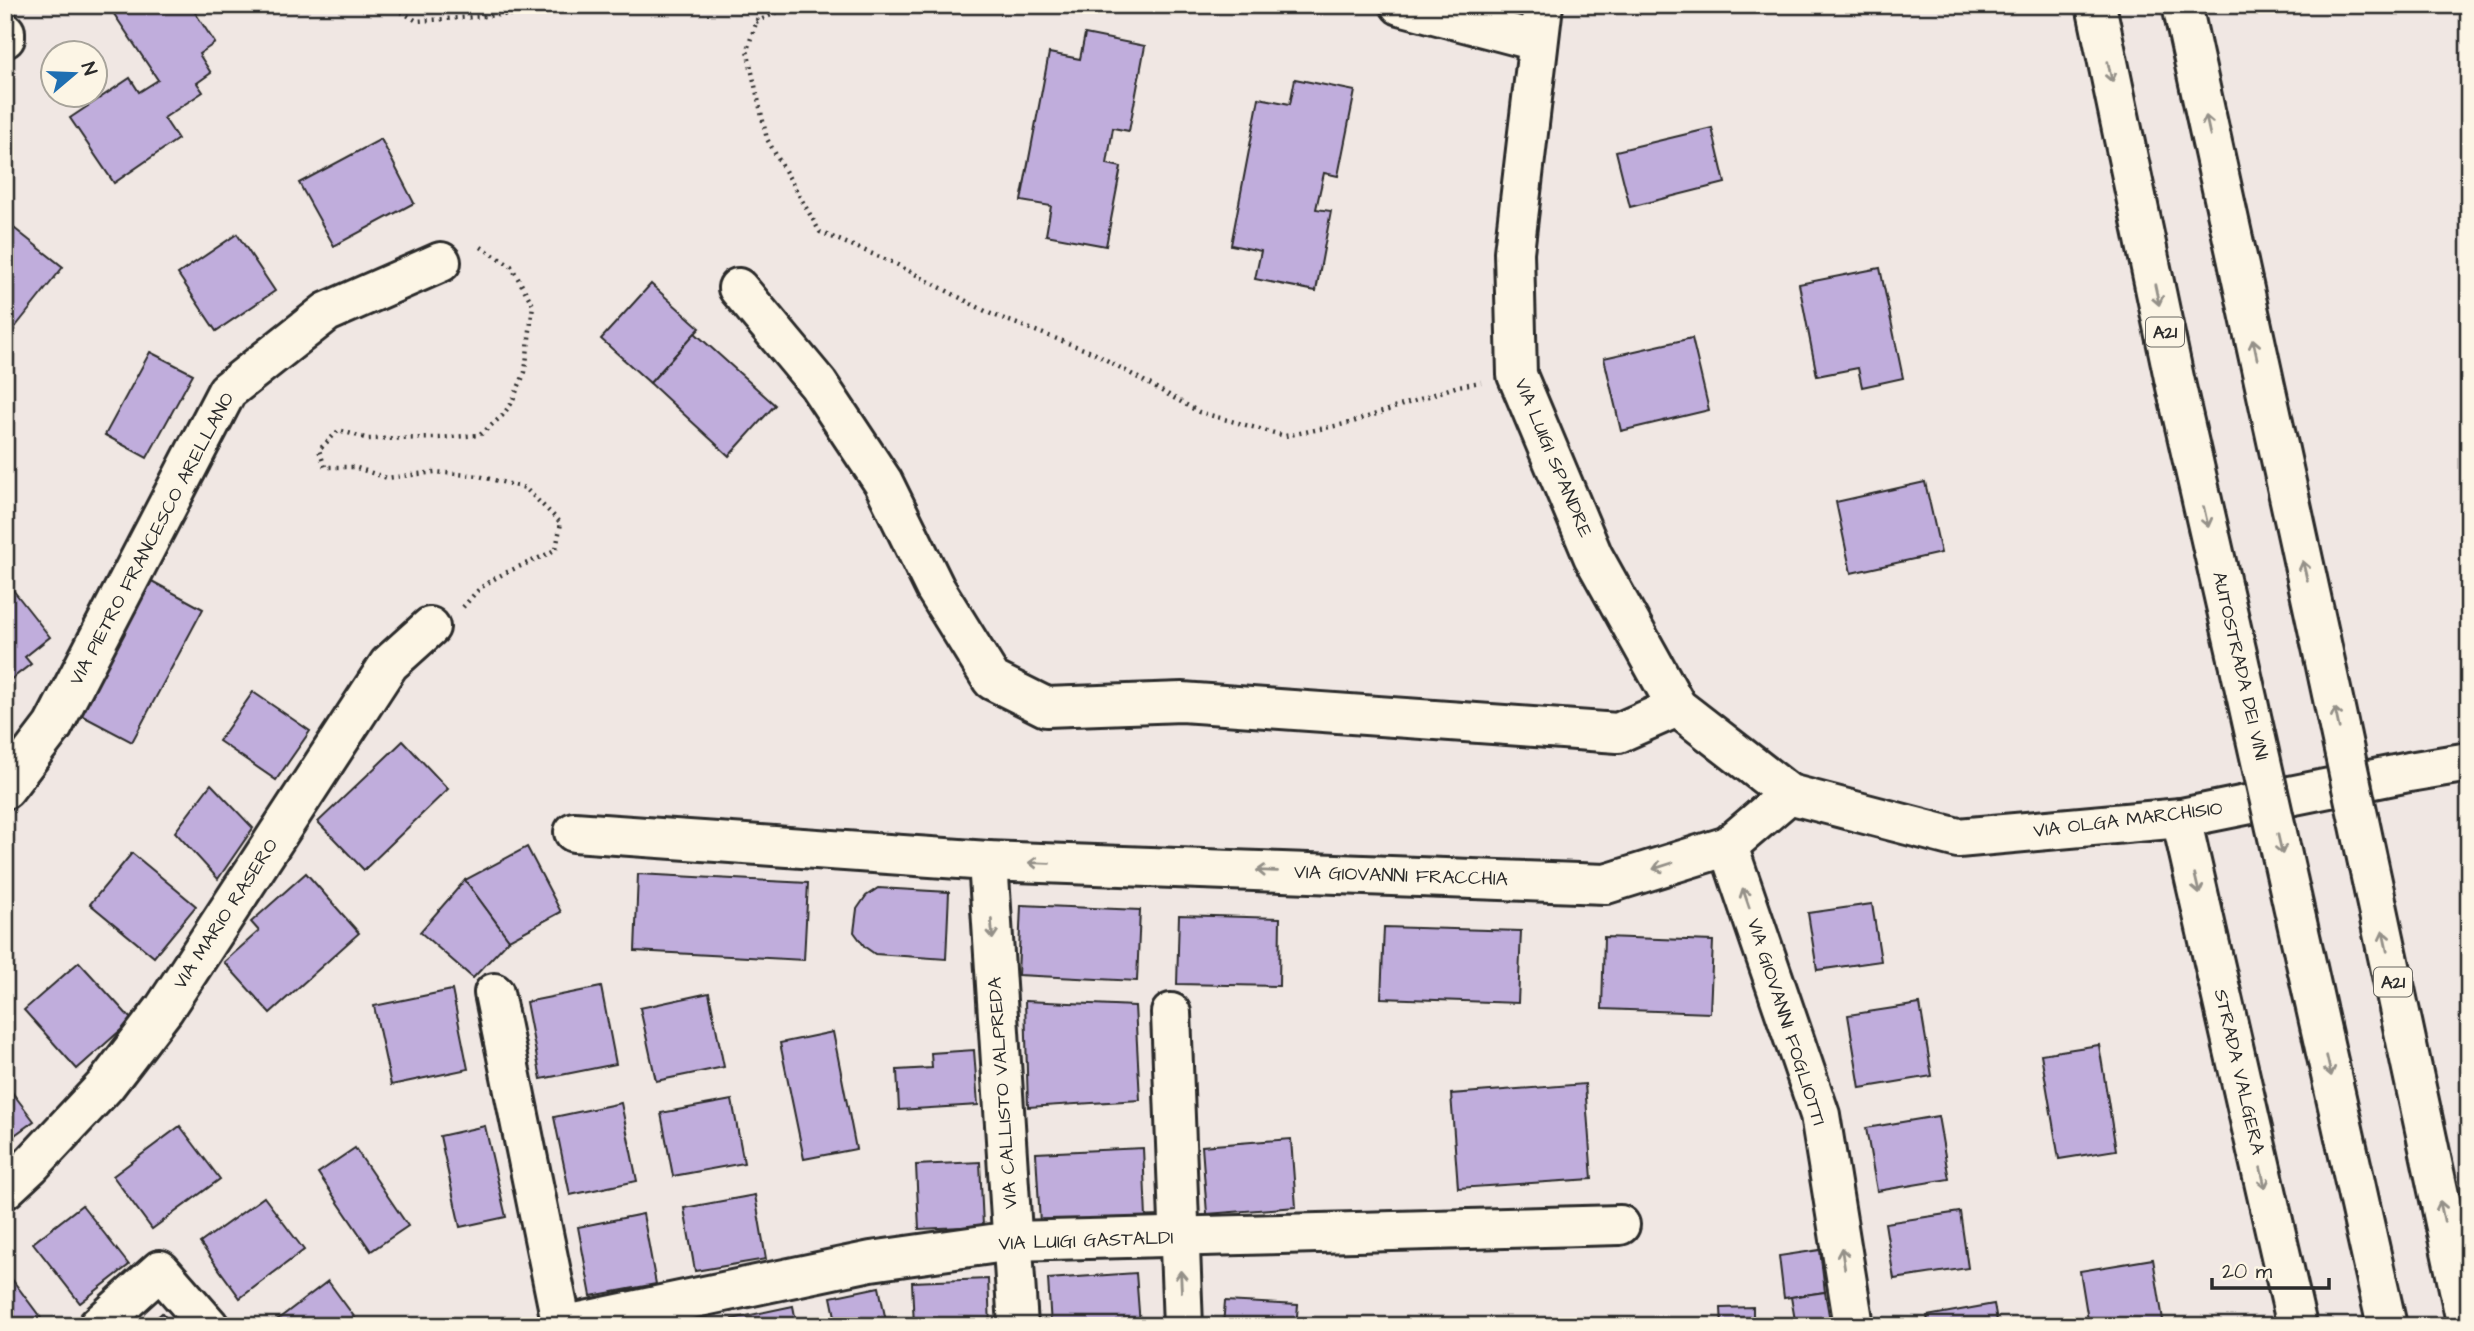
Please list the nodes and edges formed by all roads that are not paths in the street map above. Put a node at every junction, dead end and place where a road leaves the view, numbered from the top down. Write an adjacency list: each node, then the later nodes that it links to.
1 (1400, 5): 4 (main road)
2 (2096, 5): 31 (main road, AUTOSTRADA DEI VINI / A21, one-way to 31, bridge)
3 (2182, 5): 32 (main road, A21, one-way to 3, bridge)
4 (1540, 23): 10 (main road, VIA LUIGI SPANDRE)
5 (5, 32): 6 (main road)
6 (5, 38)
7 (441, 262): 12 (main road, VIA PIETRO FRANCESCO ARELLANO)
8 (737, 288): 10 (main road)
9 (430, 626): 20 (main road, VIA MARIO RASERO)
10 (1676, 707): 13 (main road, VIA LUIGI SPANDRE)
11 (2469, 762): 14 (main road, VIA OLGA MARCHISIO)
12 (5, 789)
13 (1789, 794): 14 (main road, VIA OLGA MARCHISIO); 16 (main road, VIA GIOVANNI FRACCHIA)
14 (2181, 818): 30 (main road, STRADA VALGERA, one-way to 30)
15 (574, 832): 17 (main road, VIA GIOVANNI FRACCHIA)
16 (1728, 846): 17 (main road, VIA GIOVANNI FRACCHIA, one-way to 17); 29 (main road, VIA GIOVANNI FOGLIOTTI, one-way to 16)
17 (988, 861): 23 (main road, VIA CALLISTO VALPREDA, one-way to 23)
18 (494, 993): 26 (main road)
19 (1171, 1013): 22 (main road)
20 (5, 1189)
21 (1620, 1225): 22 (main road, VIA LUIGI GASTALDI)
22 (1178, 1237): 23 (main road, VIA LUIGI GASTALDI); 28 (main road, one-way to 22)
23 (1012, 1241): 26 (main road, VIA LUIGI GASTALDI); 27 (main road, VIA CALLISTO VALPREDA)
24 (98, 1326): 25 (main road)
25 (209, 1326)
26 (561, 1326)
27 (1018, 1326)
28 (1183, 1326)
29 (1854, 1326)
30 (2297, 1326)
31 (2387, 1326)
32 (2467, 1326)

